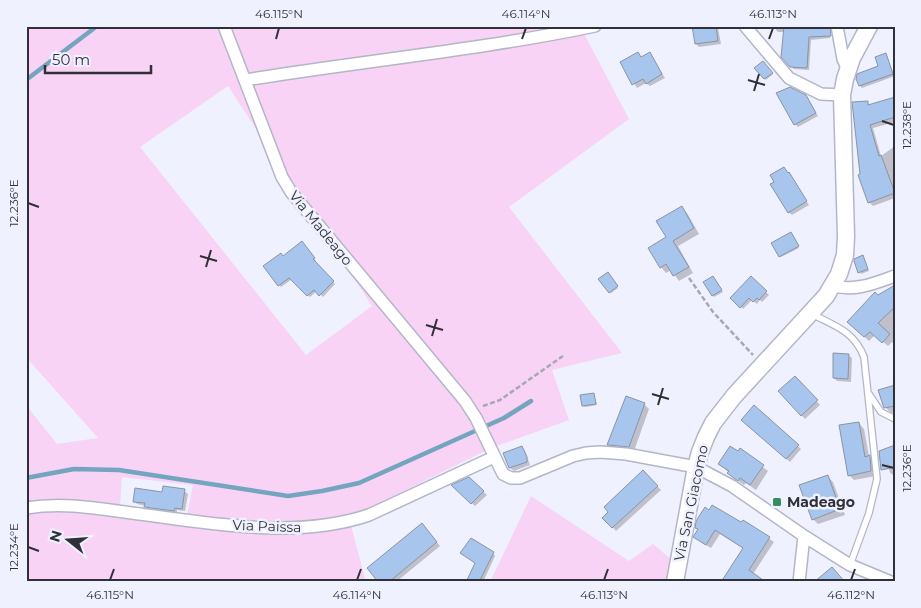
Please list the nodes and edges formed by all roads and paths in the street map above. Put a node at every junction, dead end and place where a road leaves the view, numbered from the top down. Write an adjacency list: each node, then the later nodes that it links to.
1 (224, 26): 7 (street, Via Madeago)
2 (595, 26): 7 (street)
3 (744, 26): 8 (street)
4 (838, 26): 6 (street)
5 (869, 26): 6 (street, Via San Giacomo)
6 (848, 70): 8 (street, Via San Giacomo)
7 (245, 80): 16 (street, Via Madeago)
8 (842, 96): 11 (street, Via San Giacomo)
9 (895, 276): 11 (street)
10 (689, 278): 14 (path)
11 (833, 286): 12 (street, Via San Giacomo)
12 (811, 314): 14 (street, Via San Giacomo); 15 (lane)
13 (563, 356): 16 (path)
14 (762, 365): 19 (street, Via San Giacomo)
15 (868, 392): 17 (lane); 22 (lane)
16 (465, 401): 18 (street, Via Madeago)
17 (895, 419)
18 (494, 457): 19 (street, Via Madeago); 20 (street, Via Paissa)
19 (696, 467): 21 (street, Via Madeago); 23 (street, Via San Giacomo)
20 (26, 508)
21 (804, 536): 22 (street, Via Madeago); 24 (street)
22 (850, 565): 25 (street, Via Madeago)
23 (675, 582)
24 (799, 582)
25 (891, 582)

